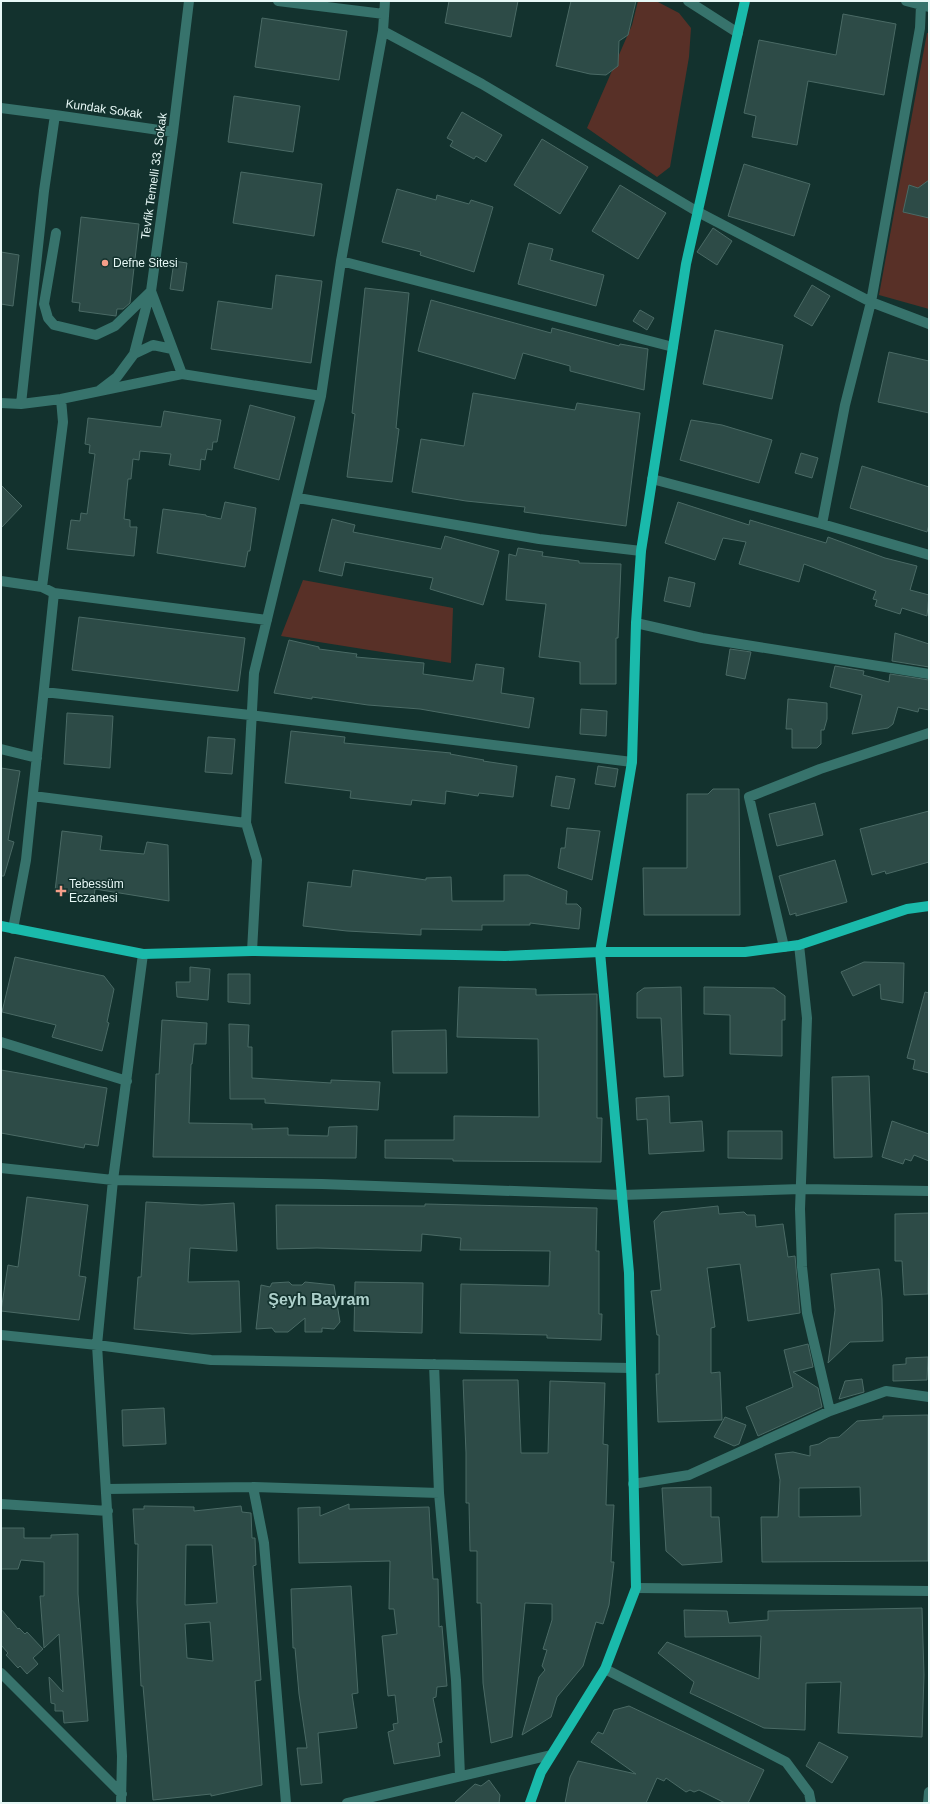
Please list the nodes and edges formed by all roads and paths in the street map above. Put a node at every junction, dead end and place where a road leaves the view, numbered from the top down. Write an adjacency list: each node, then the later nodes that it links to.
1 (189, 1): 13 (street, Tevfik Temelli 33. Sokak)
2 (278, 1): 8 (street)
3 (385, 1): 8 (street)
4 (688, 1): 10 (street)
5 (745, 1): 10 (main road)
6 (906, 1): 7 (street)
7 (925, 6): 18 (street)
8 (384, 14): 9 (street)
9 (383, 31): 14 (street); 16 (street)
10 (738, 33): 14 (main road)
11 (1, 108): 12 (street, Kundak Sokak)
12 (55, 115): 13 (street, Kundak Sokak); 28 (street)
13 (174, 132): 17 (street, Tevfik Temelli 33. Sokak)
14 (698, 212): 18 (street); 20 (main road)
15 (56, 233): 17 (street)
16 (341, 261): 20 (street); 25 (street)
17 (151, 291): 21 (street, Tevfik Temelli 33. Sokak); 22 (street)
18 (871, 302): 19 (street); 31 (street)
19 (929, 324)
20 (673, 347): 29 (main road)
21 (172, 349): 22 (street); 23 (street, Tevfik Temelli 33. Sokak)
22 (134, 354): 24 (street)
23 (182, 374): 24 (street); 25 (street)
24 (98, 392): 26 (street)
25 (321, 396): 30 (street)
26 (61, 399): 28 (street); 35 (street)
27 (1, 403): 28 (street)
28 (21, 404)
29 (652, 479): 31 (street); 32 (main road)
30 (298, 498): 32 (street); 37 (street)
31 (822, 524): 33 (street)
32 (641, 551): 38 (main road)
33 (929, 555)
34 (1, 581): 35 (street)
35 (42, 587): 36 (street)
36 (54, 593): 37 (street); 40 (street)
37 (267, 620): 41 (street)
38 (636, 623): 39 (street); 45 (main road)
39 (929, 674)
40 (44, 692): 41 (street); 44 (street)
41 (250, 715): 45 (street); 47 (street)
42 (929, 733): 52 (street)
43 (1, 749): 44 (street)
44 (37, 758): 46 (street)
45 (632, 762): 54 (main road)
46 (33, 796): 47 (street); 50 (street)
47 (246, 824): 53 (street)
48 (929, 906): 51 (main road)
49 (1, 926): 50 (main road)
50 (13, 929): 55 (main road)
51 (799, 946): 52 (main road); 60 (street)
52 (784, 947): 54 (main road)
53 (252, 951): 54 (main road); 55 (main road)
54 (600, 952): 62 (main road)
55 (143, 954): 57 (street)
56 (1, 1042): 57 (street)
57 (127, 1080): 59 (street)
58 (1, 1168): 59 (street)
59 (113, 1180): 62 (street); 64 (street)
60 (801, 1190): 61 (street); 62 (street); 68 (street)
61 (929, 1191)
62 (622, 1195): 66 (main road)
63 (1, 1335): 64 (street)
64 (97, 1345): 65 (street); 71 (street)
65 (434, 1364): 66 (street); 72 (street)
66 (631, 1368): 69 (main road)
67 (929, 1398): 68 (street)
68 (830, 1411): 69 (street)
69 (634, 1484): 75 (main road)
70 (253, 1487): 71 (street); 72 (street); 83 (street)
71 (107, 1489): 74 (street)
72 (439, 1493): 80 (street)
73 (1, 1504): 74 (street)
74 (108, 1511): 82 (street)
75 (636, 1588): 76 (street); 77 (main road)
76 (929, 1591)
77 (605, 1669): 79 (main road); 86 (street)
78 (1, 1673): 82 (street)
79 (551, 1755): 80 (street); 85 (main road)
80 (460, 1776): 84 (street)
81 (929, 1792): 87 (street)
82 (121, 1798)
83 (286, 1803)
84 (347, 1803)
85 (530, 1803)
86 (811, 1803)
87 (928, 1803)

